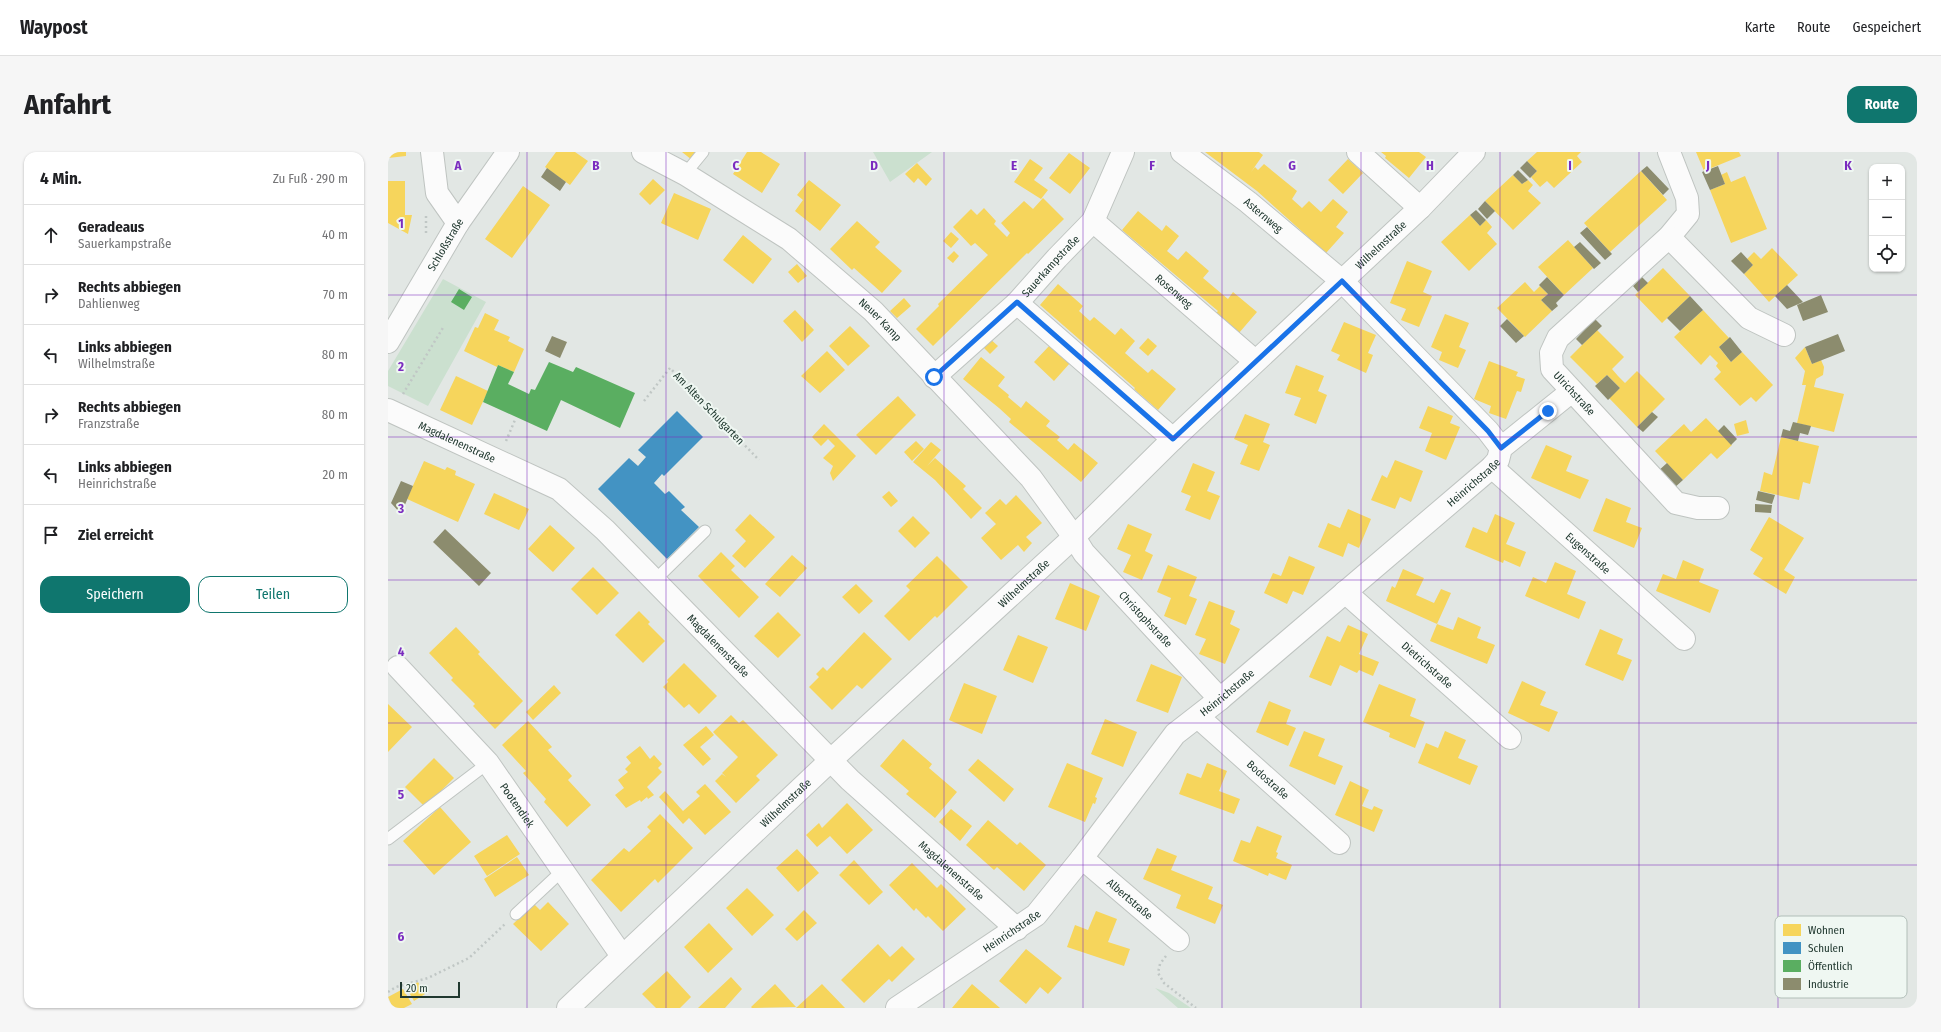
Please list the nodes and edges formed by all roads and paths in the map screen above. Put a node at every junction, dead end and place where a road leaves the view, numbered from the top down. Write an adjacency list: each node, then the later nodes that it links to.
1 (432, 152): 13 (street)
2 (508, 152): 13 (street, Schloßstraße)
3 (643, 152): 10 (street, Neuer Kamp)
4 (703, 152): 10 (lane)
5 (1123, 152): 12 (street, Sauerkampstraße)
6 (1182, 152): 15 (street, Asternweg)
7 (1358, 152): 11 (street)
8 (1474, 152): 11 (street, Wilhelmstraße)
9 (1669, 152): 14 (street, Ulrichstraße)
10 (686, 174): 21 (street, Neuer Kamp)
11 (1420, 208): 15 (street, Wilhelmstraße)
12 (1093, 221): 16 (street, Sauerkampstraße); 20 (street, Rosenweg)
13 (458, 223): 19 (street, Schloßstraße)
14 (1669, 237): 18 (street); 22 (street, Ulrichstraße)
15 (1342, 281): 20 (street, Wilhelmstraße); 26 (street, Asternweg)
16 (1017, 302): 21 (street, Sauerkampstraße); 25 (street)
17 (444, 326): 24 (path)
18 (1784, 335)
19 (388, 342)
20 (1255, 361): 25 (street, Wilhelmstraße)
21 (934, 377): 31 (street, Neuer Kamp)
22 (1572, 391): 26 (street, Heinrichstraße); 29 (street, Ulrichstraße)
23 (644, 401): 27 (path, Am Alten Schulgarten)
24 (390, 411): 32 (street, Magdalenenstraße)
25 (1173, 439): 31 (street, Wilhelmstraße)
26 (1501, 448): 28 (street, Heinrichstraße)
27 (759, 460)
28 (1492, 468): 33 (street, Heinrichstraße); 34 (street, Eugenstraße)
29 (1718, 508)
30 (705, 531): 32 (lane)
31 (1074, 537): 36 (street, Christophstraße); 39 (street, Wilhelmstraße)
32 (654, 581): 39 (street, Magdalenenstraße)
33 (1345, 592): 36 (street, Heinrichstraße); 38 (street, Dietrichstraße)
34 (1684, 639)
35 (398, 667): 40 (street, Pootendiek)
36 (1220, 699): 37 (street, Heinrichstraße)
37 (1198, 717): 42 (street, Bodostraße); 43 (street, Heinrichstraße)
38 (1510, 738)
39 (831, 760): 46 (street, Magdalenenstraße); 48 (street, Wilhelmstraße)
40 (488, 763): 41 (lane); 44 (street, Pootendiek)
41 (388, 839)
42 (1340, 843)
43 (1082, 858): 46 (street, Heinrichstraße); 47 (street, Albertstraße)
44 (562, 871): 45 (lane); 48 (street, Pootendiek)
45 (516, 914): 49 (path)
46 (1017, 929): 51 (street, Heinrichstraße)
47 (1178, 940): 52 (path)
48 (622, 956): 50 (street, Wilhelmstraße)
49 (388, 992)
50 (568, 1008)
51 (897, 1008)
52 (1196, 1008)

